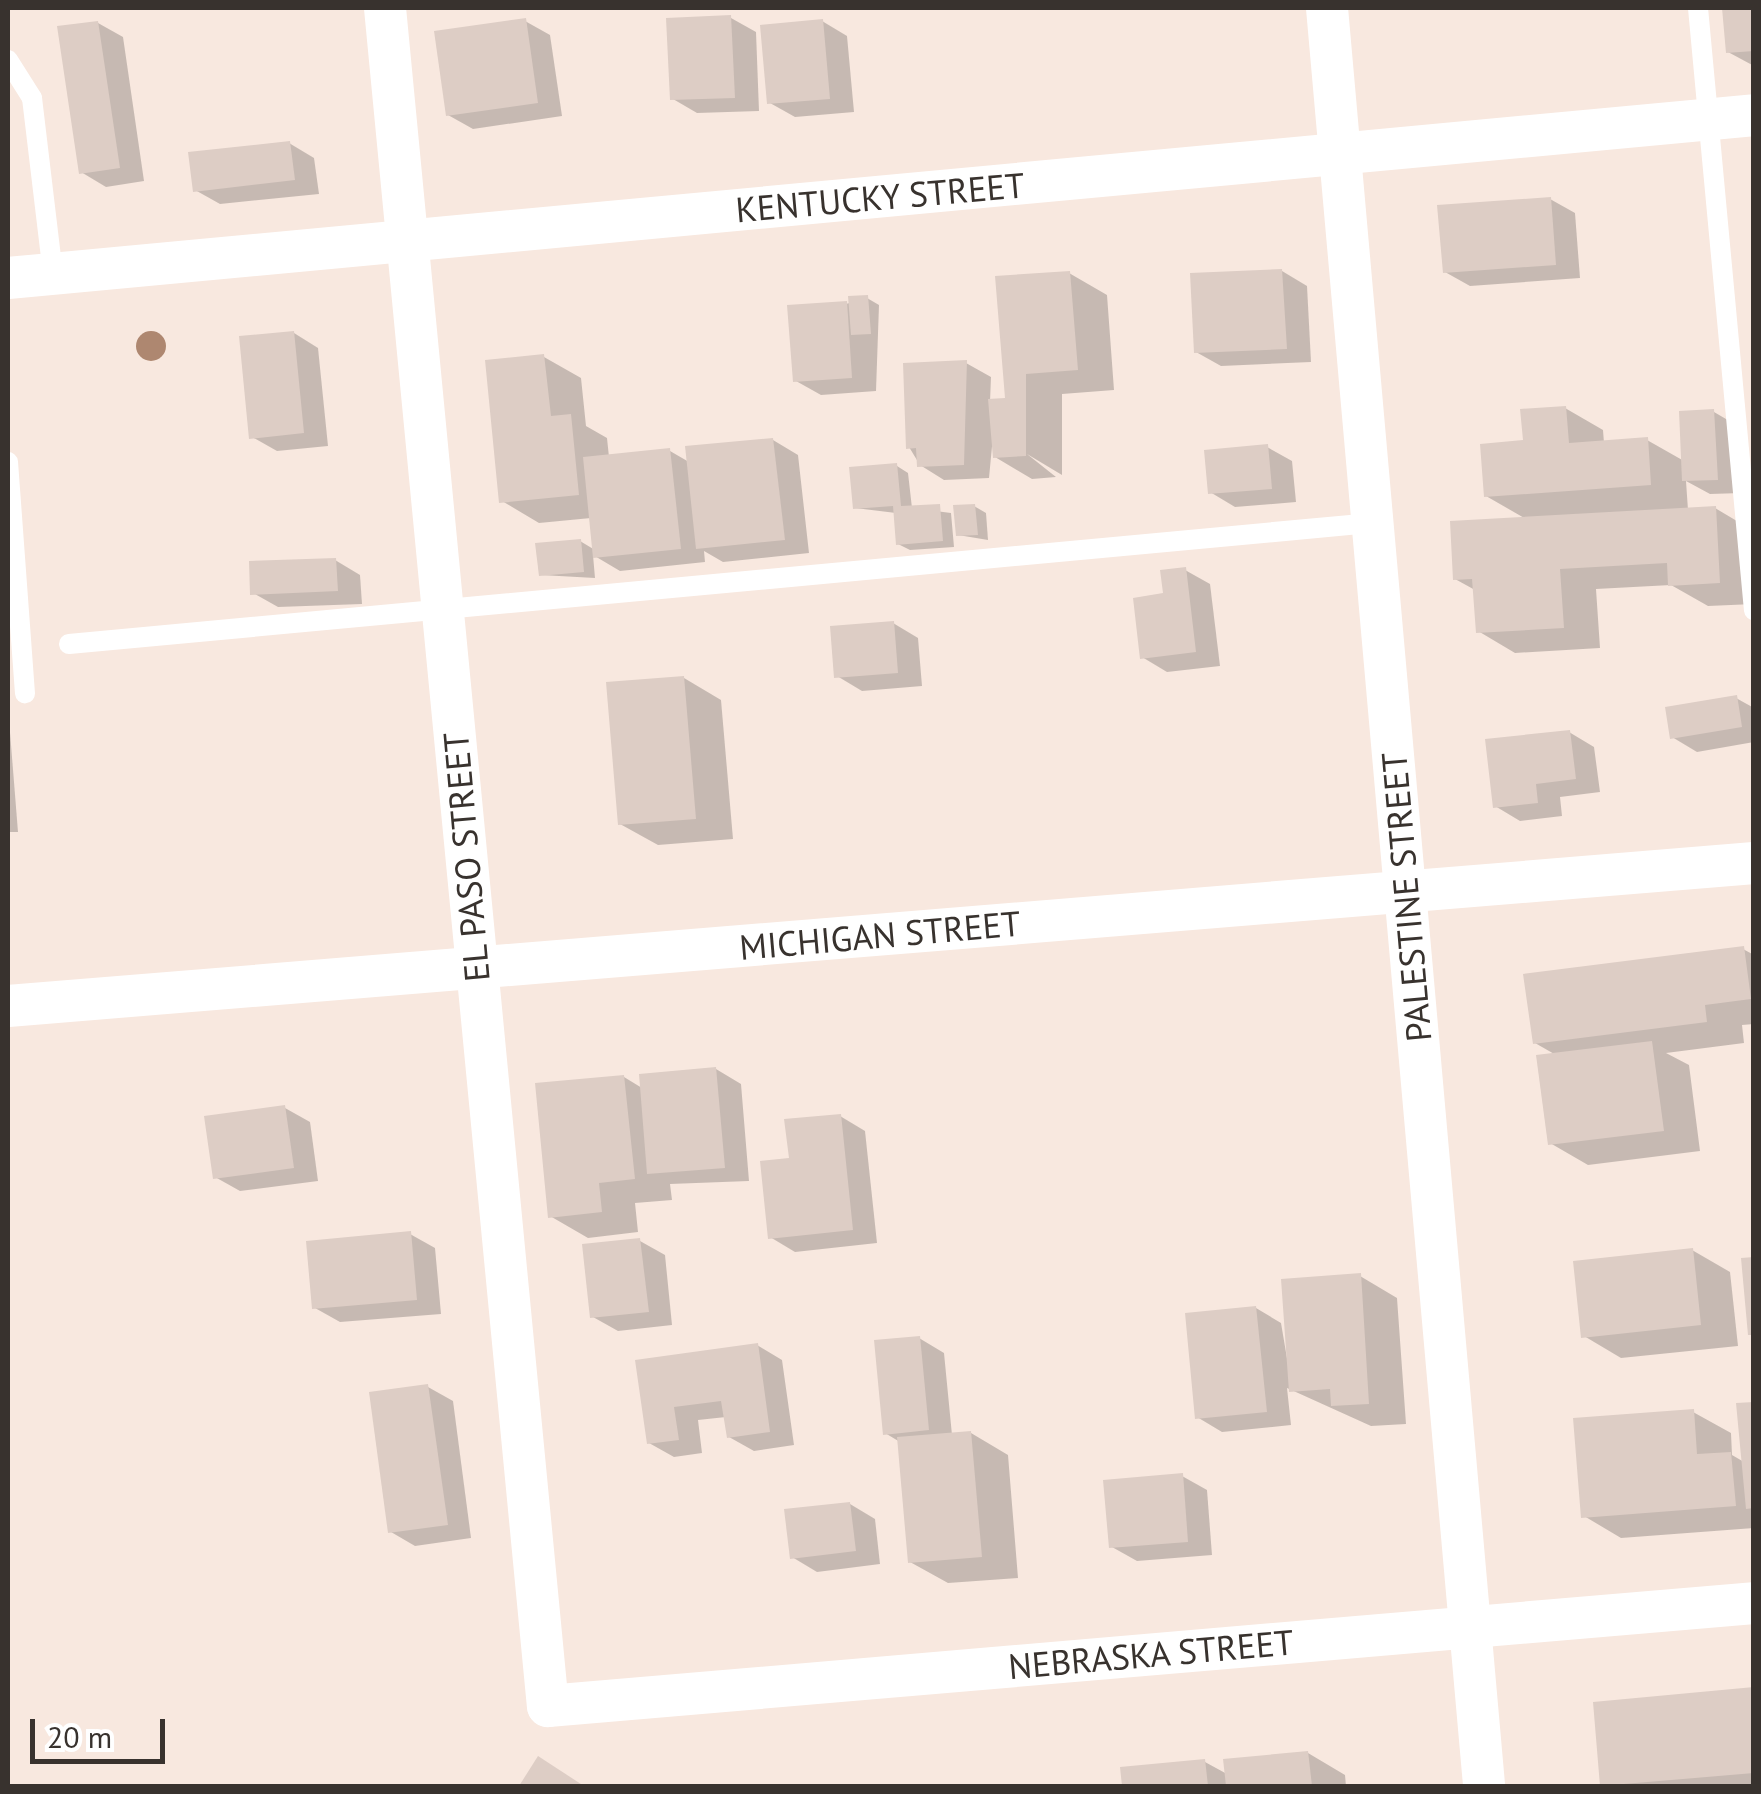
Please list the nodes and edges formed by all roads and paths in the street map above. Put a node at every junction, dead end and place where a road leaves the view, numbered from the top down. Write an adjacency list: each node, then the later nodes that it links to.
1 (385, 8): 8 (street, EL PASO STREET)
2 (1327, 8): 7 (street, PALESTINE STREET)
3 (1698, 8): 6 (lane)
4 (8, 60): 9 (lane)
5 (1754, 115): 6 (street, KENTUCKY STREET)
6 (1708, 119): 7 (street, KENTUCKY STREET); 14 (lane)
7 (1340, 154): 8 (street, KENTUCKY STREET); 12 (street, PALESTINE STREET)
8 (407, 241): 9 (street, KENTUCKY STREET); 13 (street, EL PASO STREET)
9 (54, 274): 10 (street, KENTUCKY STREET)
10 (8, 278)
11 (8, 462): 16 (lane)
12 (1372, 523): 13 (lane); 18 (street, PALESTINE STREET)
13 (443, 609): 15 (lane); 19 (street, EL PASO STREET)
14 (1754, 610)
15 (69, 644)
16 (26, 693)
17 (1754, 863): 18 (street, MICHIGAN STREET)
18 (1405, 891): 19 (street, MICHIGAN STREET); 22 (street, PALESTINE STREET)
19 (477, 968): 20 (street, MICHIGAN STREET); 23 (street, EL PASO STREET)
20 (8, 1006)
21 (1754, 1603): 22 (street, NEBRASKA STREET)
22 (1470, 1627): 23 (street, NEBRASKA STREET); 24 (street, PALESTINE STREET)
23 (548, 1706)
24 (1484, 1786)

